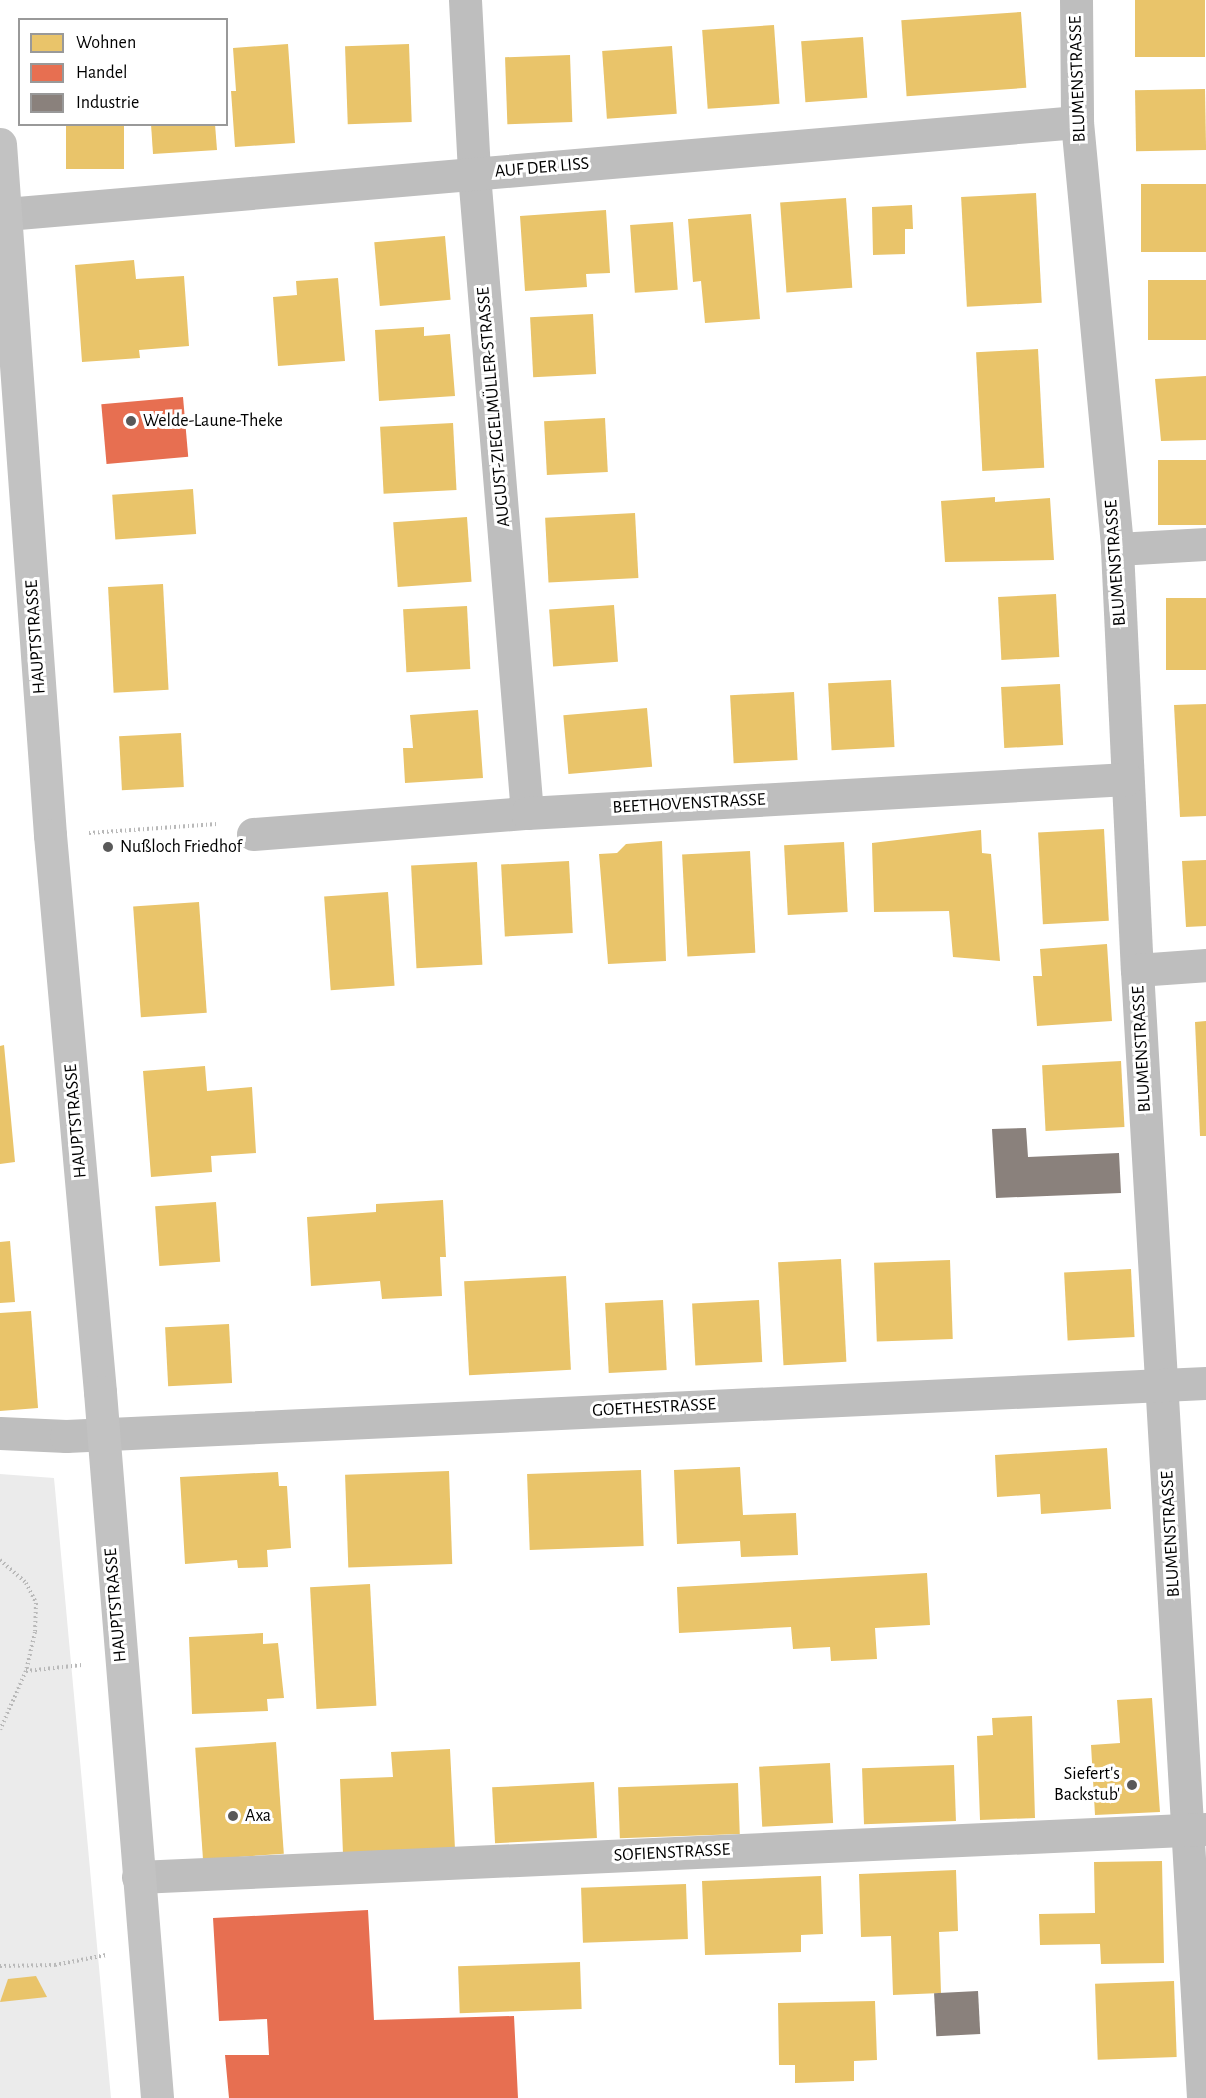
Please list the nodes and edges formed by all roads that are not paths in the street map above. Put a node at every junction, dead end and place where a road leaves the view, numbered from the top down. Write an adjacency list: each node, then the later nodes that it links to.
1 (465, 0): 5 (street, AUGUST-ZIEGELMÜLLER-STRASSE)
2 (1076, 0): 3 (street, BLUMENSTRASSE)
3 (1077, 122): 5 (street, AUF DER LISS); 9 (street, BLUMENSTRASSE)
4 (0, 144): 6 (main road, HAUPTSTRASSE)
5 (474, 174): 6 (street, AUF DER LISS); 11 (street, AUGUST-ZIEGELMÜLLER-STRASSE)
6 (6, 214): 7 (main road, HAUPTSTRASSE)
7 (7, 307): 18 (main road, HAUPTSTRASSE)
8 (1206, 544): 9 (street)
9 (1117, 549): 10 (street, BLUMENSTRASSE)
10 (1127, 779): 11 (street, BEETHOVENSTRASSE); 14 (street, BLUMENSTRASSE)
11 (527, 813): 12 (street, BEETHOVENSTRASSE)
12 (253, 834)
13 (1206, 965): 14 (street)
14 (1137, 970): 16 (street, BLUMENSTRASSE)
15 (1206, 1383): 16 (street, GOETHESTRASSE)
16 (1162, 1385): 18 (street, GOETHESTRASSE); 19 (street, BLUMENSTRASSE)
17 (0, 1433): 18 (street, GOETHESTRASSE)
18 (102, 1434): 20 (main road, HAUPTSTRASSE)
19 (1197, 1829): 20 (street, SOFIENSTRASSE); 22 (street, BLUMENSTRASSE)
20 (138, 1877): 21 (main road, HAUPTSTRASSE)
21 (157, 2098)
22 (1203, 2098)

